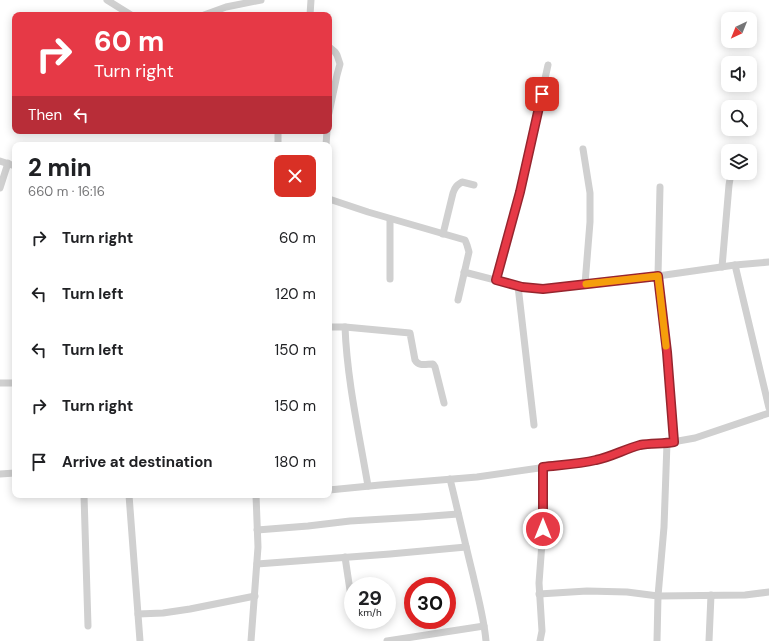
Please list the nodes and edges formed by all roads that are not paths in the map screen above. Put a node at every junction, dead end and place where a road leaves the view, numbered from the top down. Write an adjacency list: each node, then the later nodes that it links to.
1 (107, 0): 4 (street)
2 (261, 0): 5 (street)
3 (311, 0): 6 (street)
4 (126, 12)
5 (212, 12)
6 (310, 12)
7 (332, 50): 9 (street)
8 (548, 65): 27 (street)
9 (332, 99)
10 (584, 149): 28 (street)
11 (0, 161): 12 (street)
12 (8, 163): 13 (street); 17 (street)
13 (12, 165)
14 (730, 180): 23 (street)
15 (474, 185): 20 (street)
16 (660, 187): 25 (street)
17 (0, 188)
18 (332, 199): 19 (street)
19 (390, 219): 20 (street); 26 (street)
20 (443, 234): 24 (street)
21 (769, 262): 22 (street)
22 (735, 265): 23 (street); 36 (street)
23 (722, 267): 25 (street)
24 (464, 272): 27 (street); 30 (street)
25 (658, 276): 28 (street); 39 (street)
26 (390, 279)
27 (496, 280): 29 (street)
28 (585, 284): 29 (street)
29 (518, 286): 38 (street)
30 (458, 300)
31 (332, 327): 32 (street)
32 (344, 327): 35 (street); 44 (street)
33 (0, 383): 34 (street)
34 (12, 383)
35 (444, 403)
36 (769, 408)
37 (769, 413): 39 (street)
38 (534, 426)
39 (671, 443): 40 (street); 59 (street)
40 (543, 467): 43 (street); 56 (street)
41 (12, 473): 42 (street)
42 (0, 474)
43 (450, 479): 44 (street); 49 (street)
44 (368, 486): 45 (street)
45 (332, 490)
46 (84, 498): 61 (street)
47 (129, 498): 60 (street)
48 (256, 498): 50 (street)
49 (458, 514): 50 (street); 51 (street)
50 (258, 530): 53 (street)
51 (466, 546): 52 (street); 62 (street)
52 (346, 557): 53 (street); 54 (street)
53 (257, 564): 58 (street)
54 (348, 577)
55 (769, 592): 57 (street)
56 (540, 594): 59 (street); 67 (street)
57 (711, 595): 59 (street); 69 (street)
58 (255, 596): 60 (street); 64 (street)
59 (658, 596): 68 (street)
60 (138, 614): 63 (street)
61 (88, 626)
62 (484, 626): 65 (street); 66 (street)
63 (140, 641)
64 (250, 641)
65 (387, 641)
66 (486, 641)
67 (540, 641)
68 (657, 641)
69 (709, 641)

